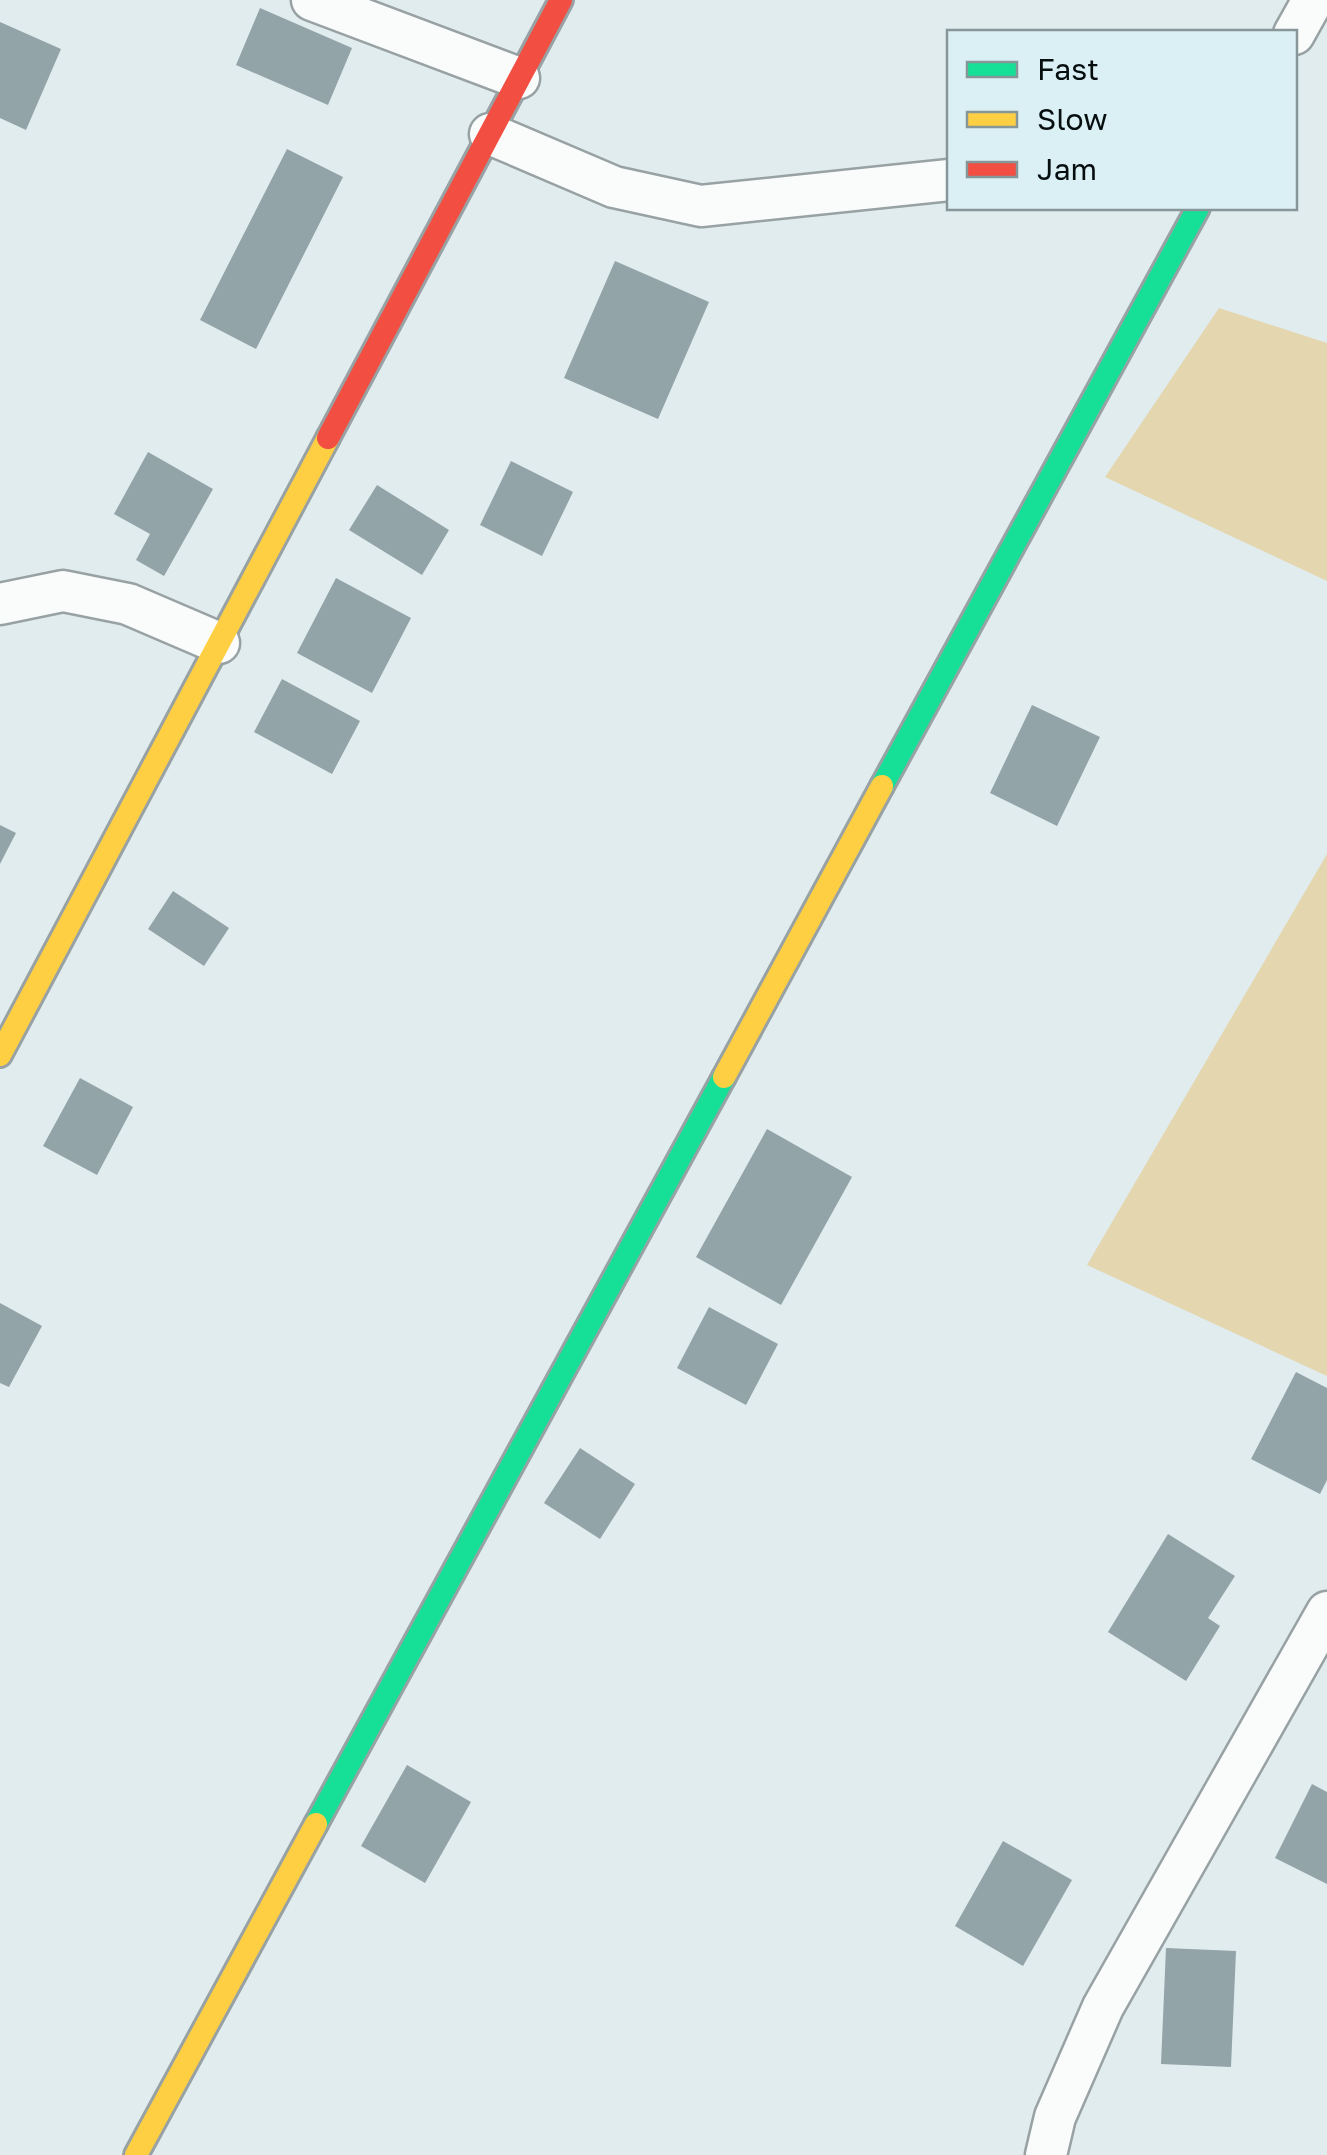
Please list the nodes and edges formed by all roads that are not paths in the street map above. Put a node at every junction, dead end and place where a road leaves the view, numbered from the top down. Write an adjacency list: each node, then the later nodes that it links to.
1 (312, 0): 5 (street)
2 (560, 0): 5 (street)
3 (1313, 0): 4 (street)
4 (1296, 30)
5 (519, 78): 6 (street)
6 (490, 134): 7 (street); 10 (street)
7 (947, 180)
8 (1197, 210): 13 (street)
9 (0, 604): 10 (street)
10 (218, 644): 11 (street)
11 (0, 1055)
12 (1327, 1612): 14 (street)
13 (136, 2155)
14 (1046, 2155)

